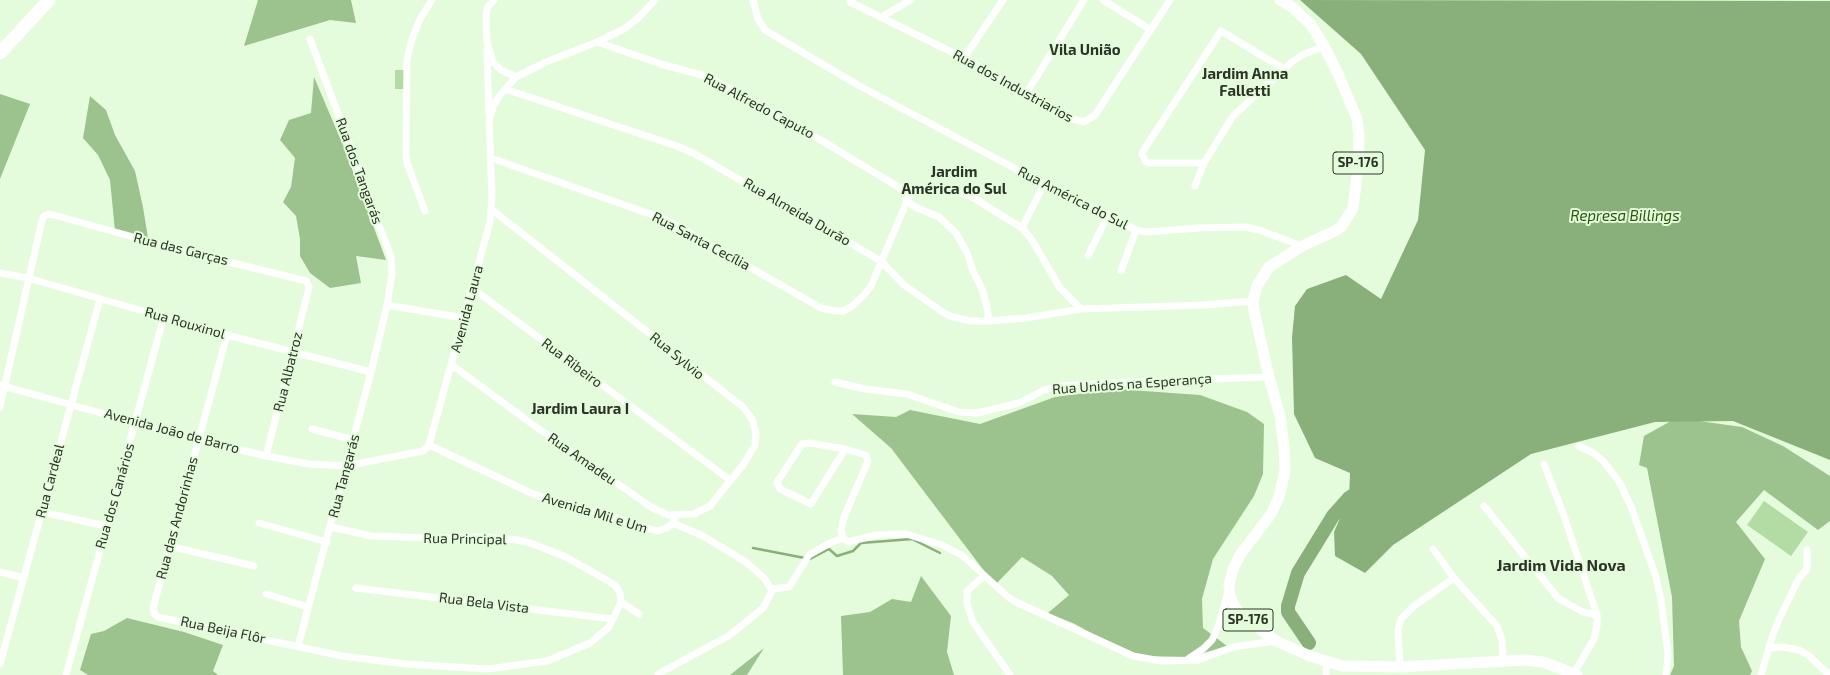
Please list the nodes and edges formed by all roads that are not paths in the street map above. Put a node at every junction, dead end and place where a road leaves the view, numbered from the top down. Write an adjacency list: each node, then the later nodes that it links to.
1 (49, 0): 19 (highway)
2 (432, 0): 32 (street)
3 (655, 0): 17 (street)
4 (753, 0): 28 (street, Rua América do Sul)
5 (911, 0): 13 (street)
6 (1003, 0): 20 (street)
7 (1084, 0): 24 (street)
8 (1103, 0): 14 (street)
9 (1170, 0): 14 (street, Rua dos Industriarios)
10 (1280, 0): 18 (main road, SP-176)
11 (492, 2): 16 (street)
12 (850, 2): 13 (street, Rua dos Industriarios)
13 (881, 17): 20 (street, Rua dos Industriarios)
14 (1151, 30): 24 (street, Rua dos Industriarios)
15 (310, 39): 46 (street, Rua dos Tangarás)
16 (487, 42): 22 (street); 25 (street)
17 (597, 42): 22 (street); 30 (street, Rua Alfredo Caputo)
18 (1324, 46): 21 (street); 36 (main road, SP-176)
19 (0, 53)
20 (964, 58): 24 (street, Rua dos Industriarios)
21 (1284, 68): 27 (street); 27 (street)
22 (516, 76): 23 (street, Avenida Laura)
23 (505, 89): 25 (street, Avenida Laura); 38 (street, Rua Almeida Durão)
24 (1026, 94)
25 (489, 121): 26 (street, Avenida Laura)
26 (491, 158): 31 (street, Avenida Laura); 38 (street, Rua Santa Cecília)
27 (1204, 163): 29 (street)
28 (1044, 184): 33 (street, Rua América do Sul); 34 (street)
29 (1195, 186)
30 (908, 197): 34 (street); 38 (street, Rua Santa Cecília); 50 (street, Rua Alfredo Caputo)
31 (491, 209): 43 (street, Avenida Laura); 70 (street, Rua Sylvio)
32 (425, 211)
33 (1108, 215): 35 (street, Rua América do Sul); 37 (street)
34 (1022, 228): 47 (street)
35 (1136, 230): 36 (street, Rua América do Sul); 39 (street)
36 (1302, 246): 45 (main road, SP-176)
37 (1088, 256)
38 (881, 261): 50 (street, Rua Almeida Durão)
39 (1121, 271)
40 (0, 273): 41 (street, Rua Rouxinol)
41 (28, 278): 42 (street, Rua das Garças); 44 (street, Rua Rouxinol); 57 (street)
42 (309, 287): 52 (street, Rua Albatroz)
43 (472, 288): 49 (street, Avenida Laura); 70 (street, Rua Ribeiro)
44 (100, 299): 48 (street, Rua Rouxinol); 58 (street, Rua Cardeal)
45 (1254, 301): 47 (street, Rua Almeida Durão); 55 (main road, SP-176)
46 (387, 305): 49 (street); 54 (street, Rua Tangarás)
47 (1081, 309): 50 (street, Rua Almeida Durão)
48 (164, 316): 51 (street, Rua Rouxinol); 60 (street, Rua dos Canários)
49 (464, 318): 53 (street, Avenida Laura)
50 (988, 321)
51 (226, 334): 52 (street, Rua Rouxinol); 62 (street, Rua das Andorinhas)
52 (293, 352): 54 (street, Rua Rouxinol); 67 (street, Rua Albatroz)
53 (452, 365): 64 (street, Avenida Laura); 73 (street, Rua Amadeu)
54 (371, 372): 63 (street, Rua Tangarás)
55 (1269, 377): 56 (street, Rua Unidos na Esperança); 88 (main road, SP-176)
56 (836, 382)
57 (3, 386): 58 (street, Avenida João de Barro); 59 (street)
58 (71, 404): 60 (street, Avenida João de Barro); 72 (street, Rua Cardeal)
59 (0, 407)
60 (136, 422): 62 (street, Avenida João de Barro); 76 (street, Rua dos Canários)
61 (312, 429): 63 (street)
62 (199, 440): 67 (street, Avenida João de Barro); 80 (street, Rua das Andorinhas)
63 (354, 440): 69 (street, Rua Tangarás)
64 (429, 445): 69 (street); 74 (street, Avenida Mil e Um)
65 (1579, 446): 113 (street)
66 (845, 449): 66 (street); 78 (street)
67 (266, 456): 69 (street, Avenida João de Barro)
68 (1544, 464): 96 (street)
69 (346, 466): 77 (street, Rua Tangarás)
70 (730, 480): 73 (street, Rua Sylvio)
71 (1484, 506): 96 (street)
72 (42, 512): 76 (street); 86 (street, Rua Cardeal)
73 (676, 515): 74 (street)
74 (673, 523): 90 (street)
75 (259, 524): 79 (street)
76 (106, 526): 110 (street, Rua dos Canários)
77 (331, 527): 79 (street, Rua Tangarás); 92 (street, Rua Principal)
78 (843, 538): 85 (street); 90 (street)
79 (327, 542): 93 (street, Rua Tangarás)
80 (169, 546): 83 (street); 94 (street, Rua das Andorinhas)
81 (1433, 549): 87 (street)
82 (1808, 550): 101 (street)
83 (254, 566)
84 (0, 572): 86 (street)
85 (984, 576): 102 (street); 111 (street)
86 (24, 578): 98 (street, Rua Cardeal)
87 (1454, 578): 103 (street); 106 (street)
88 (1229, 585): 99 (main road, SP-176); 102 (street)
89 (356, 588): 97 (street, Rua Bela Vista)
90 (772, 590): 108 (street)
91 (266, 594): 93 (street)
92 (621, 602): 95 (street); 97 (street)
93 (308, 607): 100 (street, Rua Tangarás)
94 (153, 608): 100 (street, Rua Beija Flôr)
95 (639, 614)
96 (1597, 615): 109 (street)
97 (613, 619): 107 (street, Rua Beija Flôr)
98 (3, 641): 105 (street, Rua Cardeal)
99 (1276, 641): 102 (street); 104 (main road, SP-176)
100 (298, 646): 107 (street, Rua Beija Flôr)
101 (1770, 648): 114 (street); 115 (street)
102 (1186, 660)
103 (1503, 660): 106 (main road, SP-176); 109 (main road, SP-176)
104 (1326, 662): 106 (main road, SP-176); 112 (street)
105 (0, 664)
106 (1400, 667)
107 (496, 672)
108 (658, 674)
109 (1575, 674)
110 (66, 675)
111 (1010, 675)
112 (1326, 675)
113 (1666, 675)
114 (1761, 675)
115 (1829, 675)

